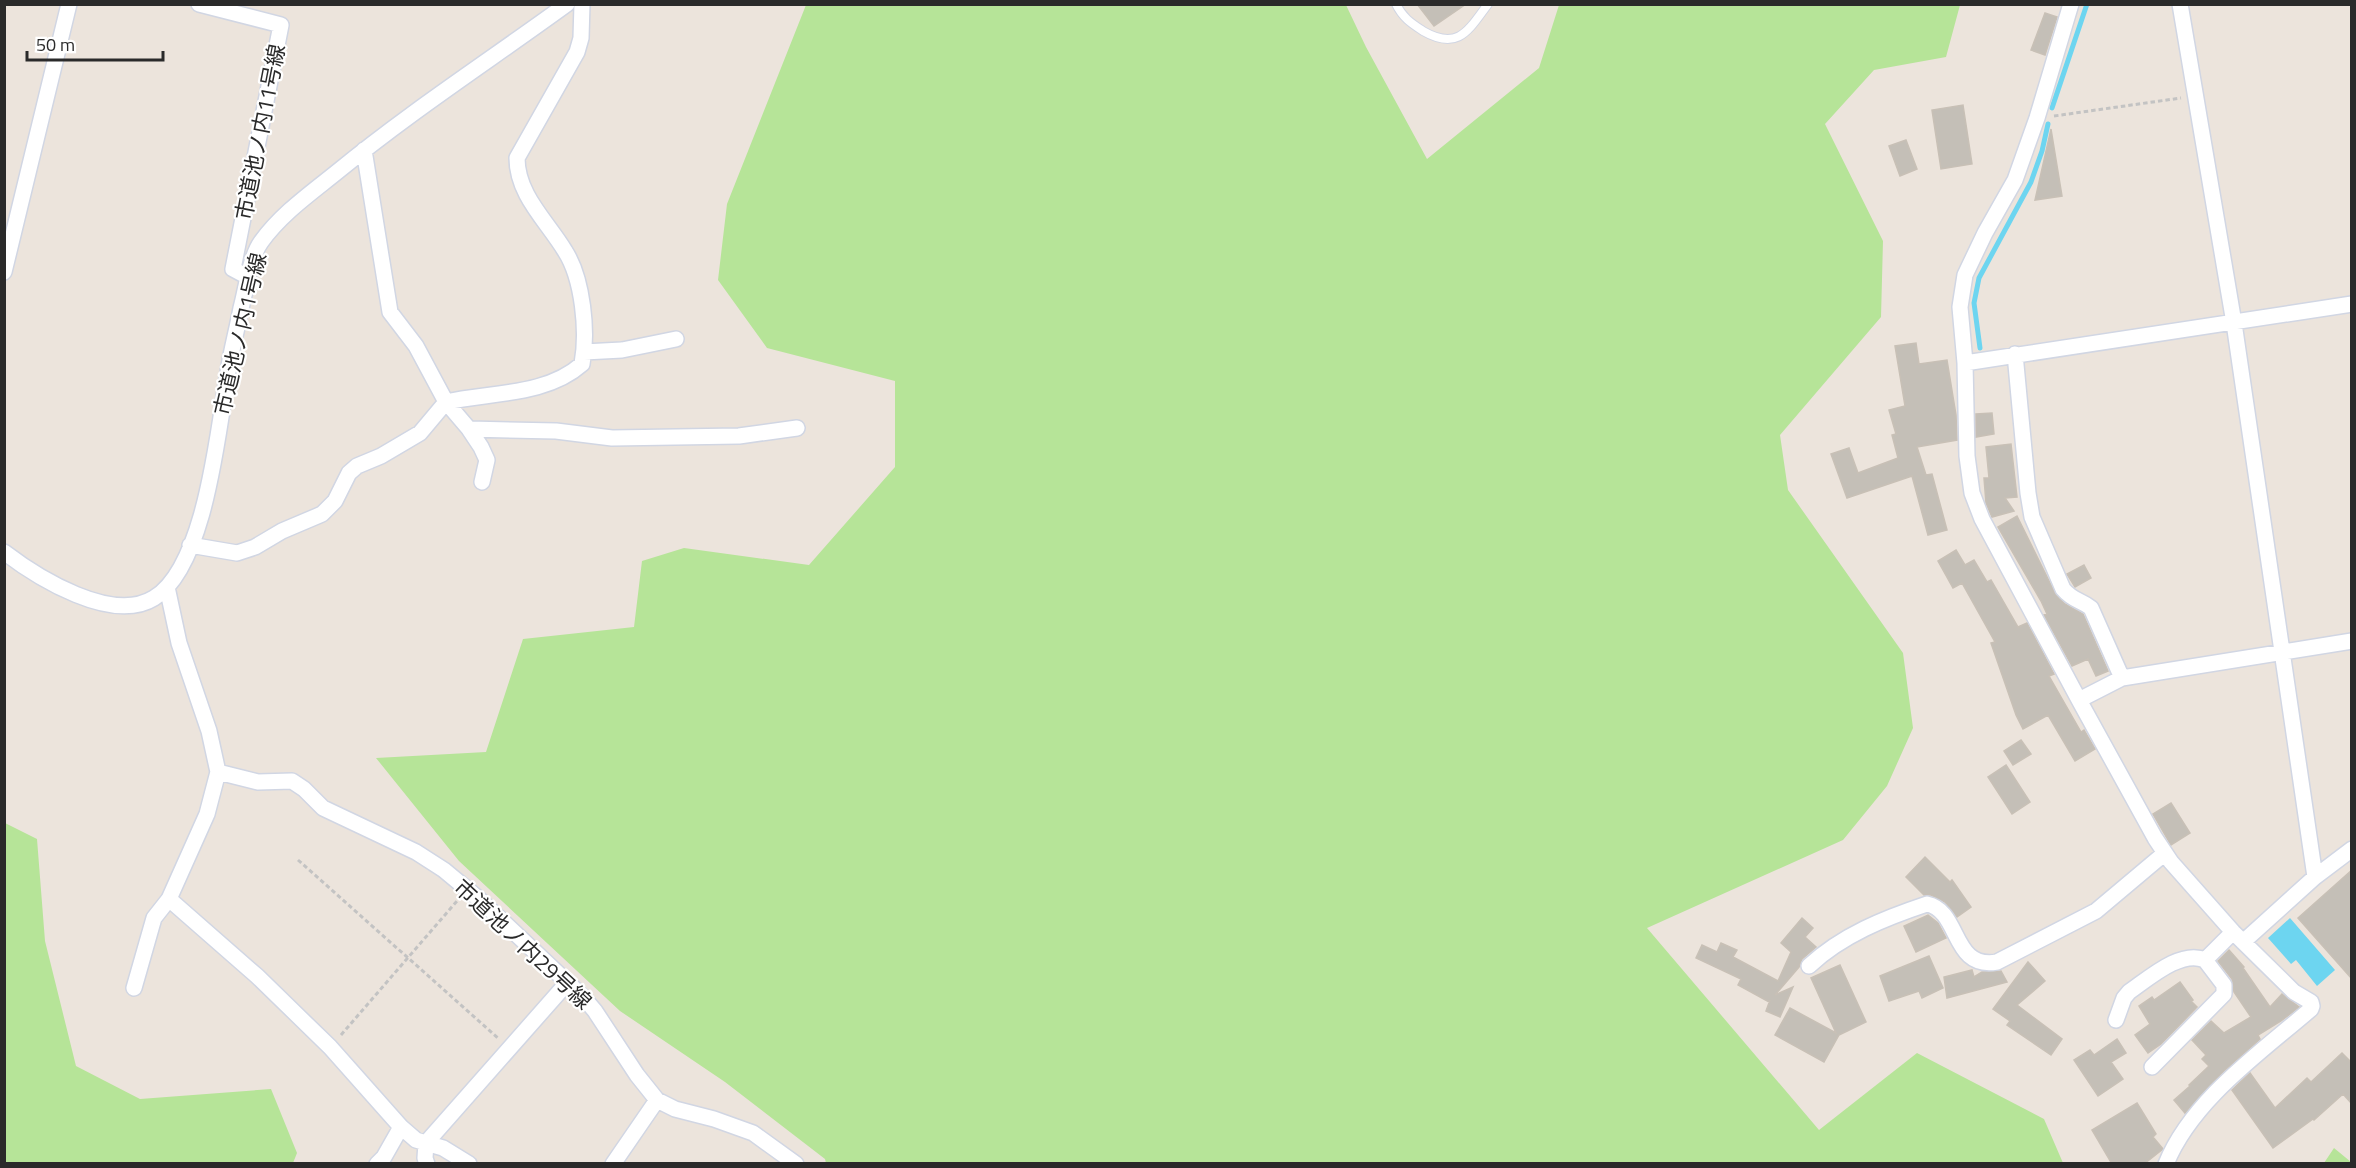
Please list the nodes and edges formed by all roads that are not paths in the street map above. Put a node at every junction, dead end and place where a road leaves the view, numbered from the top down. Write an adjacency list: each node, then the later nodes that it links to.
1 (69, 4): 10 (street)
2 (199, 4): 11 (street, 市道池ノ内11号線)
3 (567, 4): 9 (street, 市道池ノ内1号線)
4 (582, 4): 15 (street)
5 (1396, 4): 6 (lane)
6 (1488, 4)
7 (2071, 4): 17 (street)
8 (2180, 4): 13 (street)
9 (364, 150): 11 (street, 市道池ノ内1号線); 18 (street)
10 (4, 272)
11 (248, 277): 22 (street, 市道池ノ内1号線)
12 (2352, 304): 13 (street)
13 (2234, 322): 16 (street); 26 (street)
14 (676, 339): 15 (street)
15 (584, 352): 18 (street)
16 (2015, 354): 17 (street); 27 (street)
17 (1965, 363): 28 (street)
18 (446, 402): 20 (street); 22 (street)
19 (797, 428): 20 (street)
20 (469, 429): 21 (street)
21 (482, 482)
22 (190, 545): 24 (street, 市道池ノ内1号線)
23 (4, 552): 24 (street, 市道池ノ内1号線)
24 (167, 587): 29 (street)
25 (2352, 641): 26 (street)
26 (2284, 651): 27 (street); 32 (street)
27 (2122, 678): 28 (street)
28 (2079, 700): 31 (street)
29 (218, 772): 33 (street); 37 (street, 市道池ノ内29号線)
30 (2352, 849): 32 (street)
31 (2165, 853): 34 (street); 36 (street)
32 (2315, 877): 34 (street)
33 (169, 899): 38 (street); 42 (street)
34 (2238, 937): 35 (street); 49 (street)
35 (2205, 960): 39 (street); 40 (street)
36 (1809, 966)
37 (568, 982): 41 (street, 市道池ノ内29号線); 43 (street)
38 (134, 988)
39 (2116, 1020)
40 (2152, 1067)
41 (657, 1100): 47 (street); 48 (street, 市道池ノ内29号線)
42 (401, 1127): 43 (street); 44 (street)
43 (426, 1143): 45 (street); 46 (street)
44 (377, 1164)
45 (427, 1164)
46 (469, 1164)
47 (613, 1164)
48 (796, 1164)
49 (2166, 1164)

